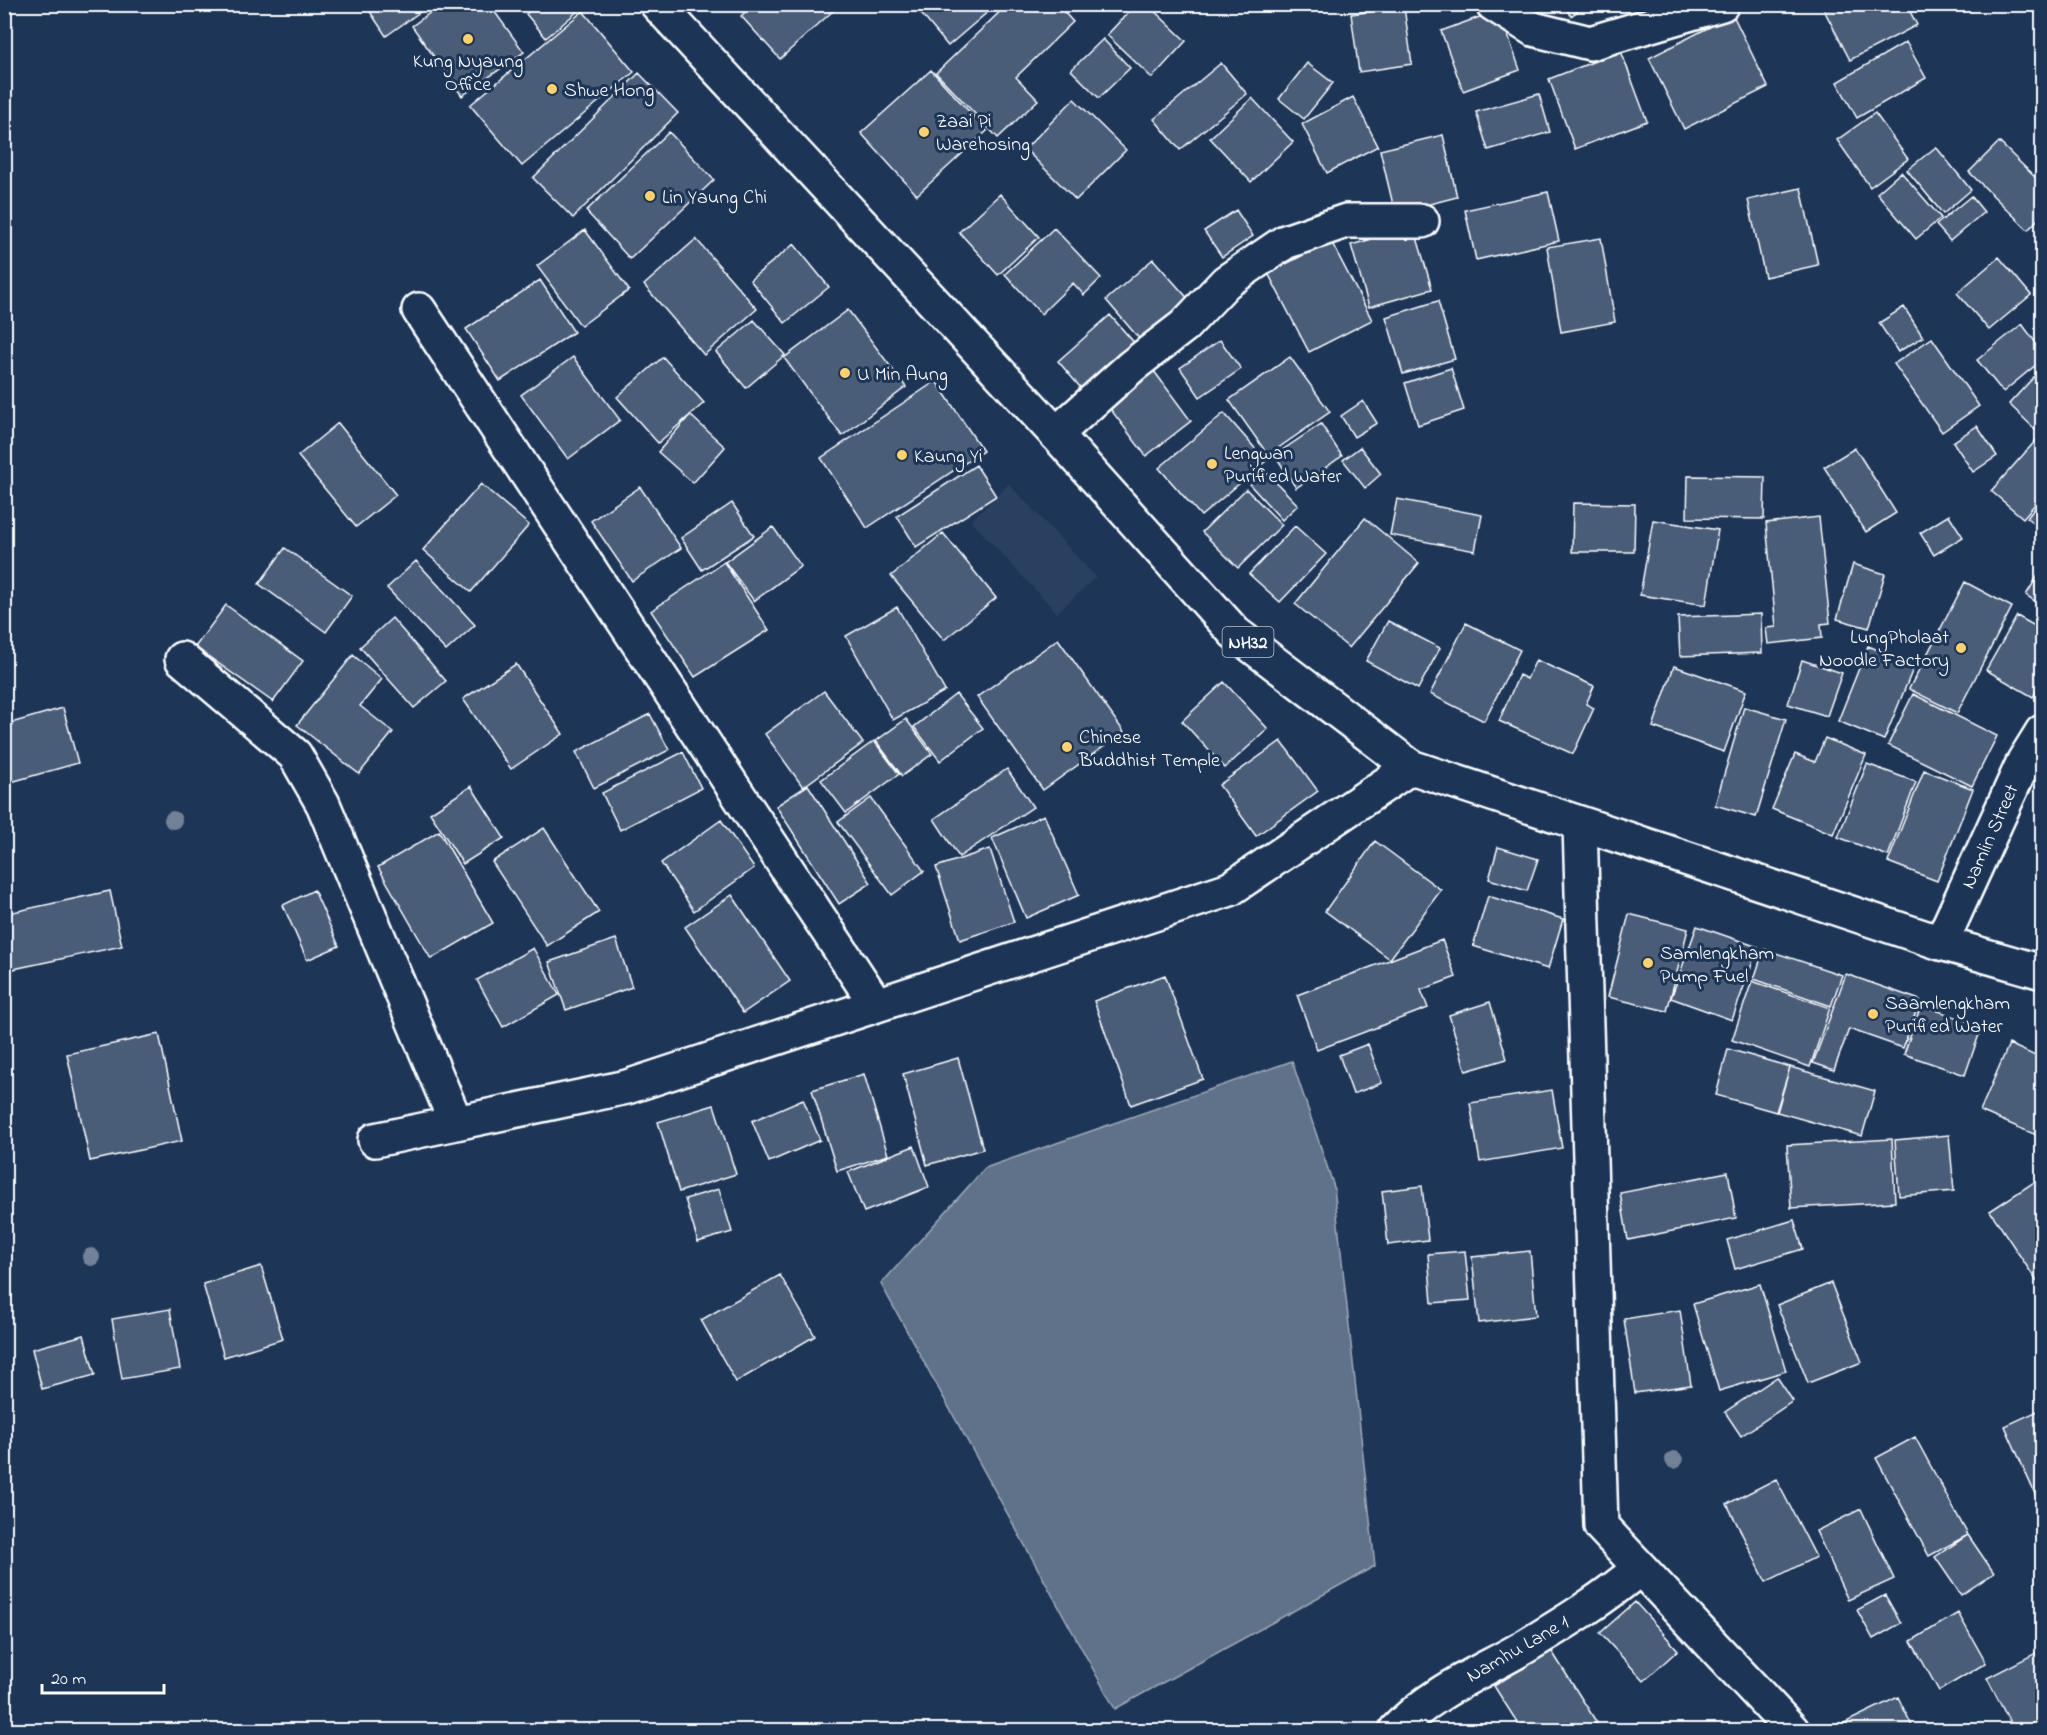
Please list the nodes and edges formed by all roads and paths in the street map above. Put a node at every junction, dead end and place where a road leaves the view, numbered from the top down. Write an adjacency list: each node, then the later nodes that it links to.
1 (657, 4): 6 (main road, NH32)
2 (1493, 4): 3 (main road)
3 (1722, 4)
4 (1422, 221): 6 (main road)
5 (418, 310): 13 (main road)
6 (1056, 434): 9 (main road, NH32)
7 (182, 659): 14 (main road)
8 (2043, 732): 11 (main road, Namlin Street)
9 (1411, 767): 10 (main road, NH32); 13 (main road)
10 (1580, 825): 11 (main road, NH32); 16 (main road)
11 (1941, 943): 12 (main road, NH32)
12 (2043, 972)
13 (876, 1004): 14 (main road)
14 (456, 1123): 15 (main road)
15 (375, 1140)
16 (1640, 1568): 17 (main road, Namhu Lane 1); 18 (main road)
17 (1396, 1731)
18 (1792, 1731)

